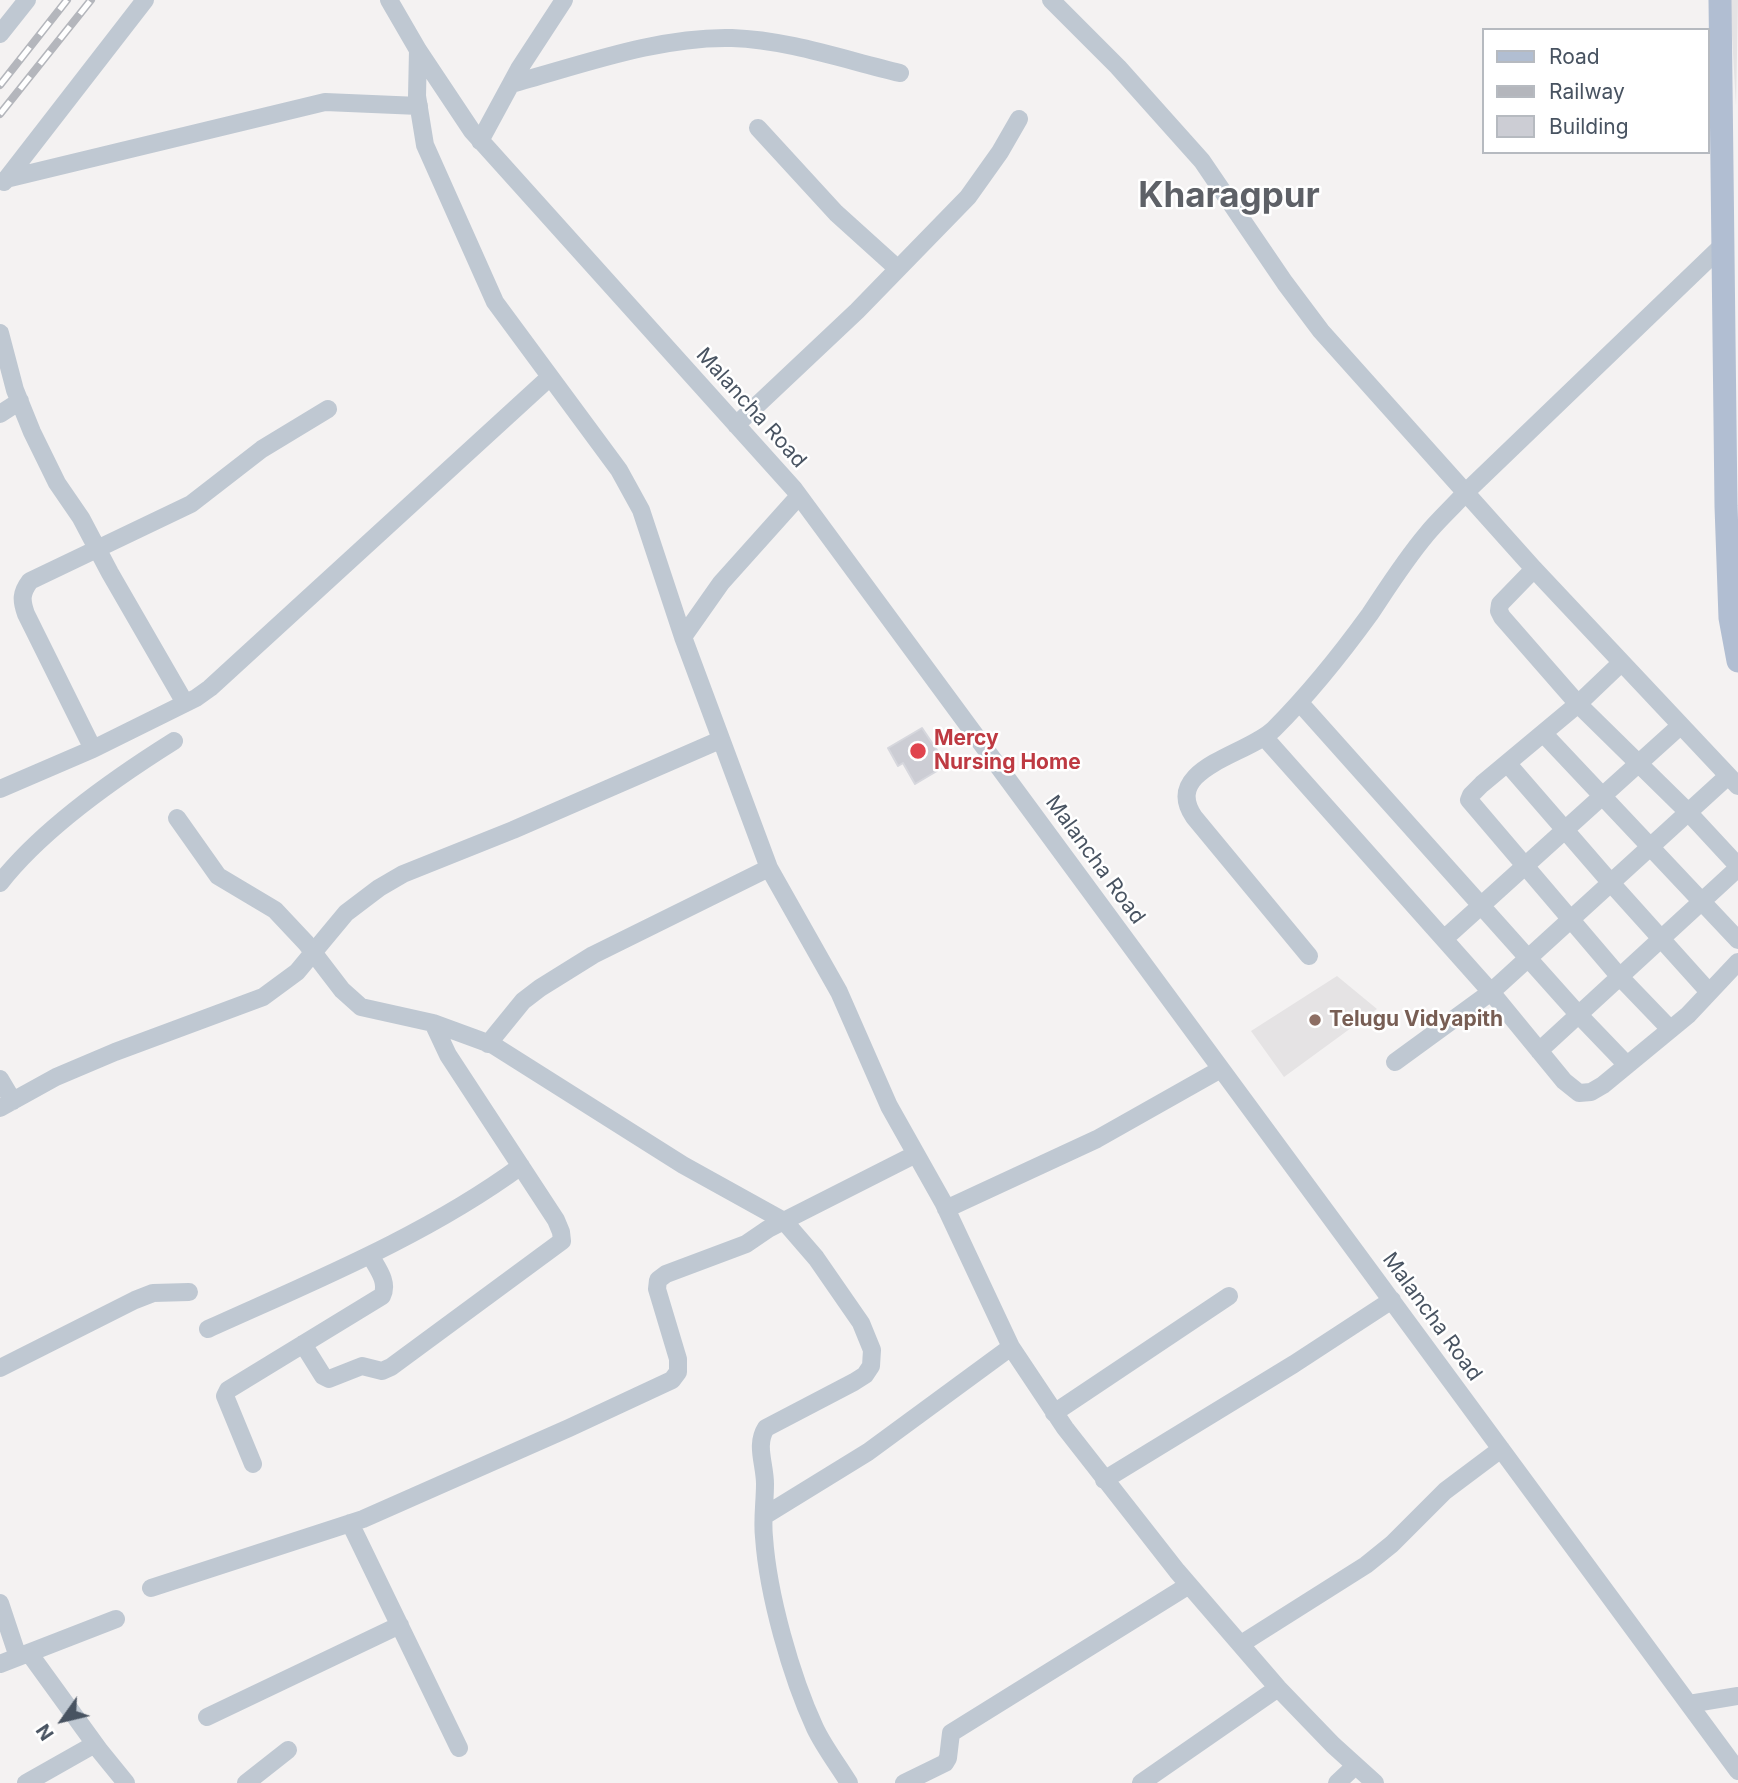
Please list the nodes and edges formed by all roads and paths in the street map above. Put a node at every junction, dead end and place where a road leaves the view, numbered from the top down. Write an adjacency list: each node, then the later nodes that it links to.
1 (27, 0): 7 (street)
2 (145, 0): 16 (street)
3 (389, 0): 8 (street, Malancha Road)
4 (564, 0): 10 (street)
5 (1051, 0): 25 (street)
6 (1720, 0): 15 (main road)
7 (0, 34)
8 (418, 50): 11 (street); 14 (street, Malancha Road)
9 (900, 73): 10 (street)
10 (511, 84): 14 (street)
11 (419, 106): 16 (street); 20 (street)
12 (1019, 120): 18 (street)
13 (758, 128): 18 (street)
14 (480, 141): 24 (street, Malancha Road)
15 (1730, 145): 17 (main road)
16 (3, 183)
17 (1723, 245): 25 (street); 30 (main road)
18 (898, 269): 24 (street)
19 (0, 333): 21 (street)
20 (550, 377): 29 (street); 32 (street)
21 (20, 401): 23 (street); 27 (street)
22 (328, 409): 27 (street)
23 (0, 414)
24 (736, 425): 26 (street, Malancha Road)
25 (1466, 492): 28 (street); 33 (street)
26 (799, 496): 29 (street); 75 (street, Malancha Road)
27 (97, 548): 32 (street); 40 (street)
28 (1534, 569): 31 (street); 34 (street)
29 (683, 637): 38 (street)
30 (1738, 661)
31 (1621, 663): 34 (street); 35 (street)
32 (185, 703): 40 (street)
33 (1300, 703): 37 (street); 56 (street)
34 (1578, 704): 36 (street); 42 (street)
35 (1680, 726): 42 (street); 43 (street)
36 (1543, 733): 41 (street); 45 (street)
37 (1265, 738): 58 (street); 62 (street)
38 (720, 740): 52 (street); 61 (street)
39 (174, 741): 53 (street)
40 (93, 749): 44 (street)
41 (1507, 763): 48 (street); 50 (street)
42 (1638, 764): 45 (street); 46 (street)
43 (1733, 781): 46 (street)
44 (0, 789)
45 (1601, 797): 48 (street); 49 (street)
46 (1688, 813): 49 (street); 51 (street)
47 (177, 818): 61 (street)
48 (1565, 830): 50 (street); 54 (street)
49 (1650, 847): 54 (street); 55 (street)
50 (1524, 866): 56 (street); 57 (street)
51 (1738, 867): 55 (street)
52 (769, 868): 71 (street); 78 (street)
53 (0, 883)
54 (1611, 883): 57 (street); 59 (street)
55 (1701, 901): 59 (street); 60 (street)
56 (1482, 905): 58 (street); 63 (street)
57 (1570, 920): 63 (street); 65 (street)
58 (1444, 939): 66 (street)
59 (1660, 939): 65 (street); 67 (street)
60 (1738, 940)
61 (314, 953): 69 (street); 77 (street)
62 (1309, 956)
63 (1529, 958): 66 (street); 68 (street)
64 (1738, 962): 67 (street)
65 (1619, 976): 68 (street); 70 (street)
66 (1491, 992): 72 (street); 73 (street)
67 (1709, 992): 70 (street)
68 (1578, 1014): 72 (street); 74 (street)
69 (433, 1023): 71 (street); 79 (street)
70 (1670, 1029): 74 (street)
71 (488, 1044): 81 (street)
72 (1539, 1051): 74 (street)
73 (1395, 1062)
74 (1627, 1065)
75 (1221, 1069): 80 (street); 85 (street, Malancha Road)
76 (0, 1079): 77 (street)
77 (6, 1104)
78 (916, 1154): 80 (street); 81 (street)
79 (521, 1166): 82 (street); 87 (street)
80 (946, 1209): 88 (street)
81 (784, 1221): 94 (street); 95 (street)
82 (370, 1255): 86 (street); 87 (street)
83 (189, 1292): 89 (street)
84 (1229, 1296): 90 (street)
85 (1392, 1300): 91 (street, Malancha Road); 93 (street)
86 (208, 1329)
87 (303, 1344): 92 (street)
88 (1011, 1348): 90 (street); 94 (street)
89 (0, 1368)
90 (1054, 1413): 93 (street)
91 (1501, 1449): 101 (street); 106 (street, Malancha Road)
92 (253, 1464)
93 (1104, 1480): 96 (street)
94 (764, 1516): 117 (street)
95 (350, 1522): 97 (street); 100 (street)
96 (1189, 1585): 101 (street); 113 (street)
97 (151, 1588)
98 (0, 1603): 102 (street)
99 (116, 1619): 102 (street)
100 (400, 1625): 107 (street); 109 (street)
101 (1241, 1644): 104 (street)
102 (24, 1655): 103 (street); 108 (street)
103 (0, 1664)
104 (1278, 1688): 111 (street); 118 (street)
105 (1738, 1696): 106 (street)
106 (1689, 1704): 112 (street, Malancha Road)
107 (207, 1717)
108 (95, 1744): 114 (street); 115 (street)
109 (459, 1748)
110 (288, 1750): 116 (street)
111 (1355, 1766): 119 (street); 120 (street)
112 (1738, 1771)
113 (912, 1782)
114 (26, 1783)
115 (126, 1783)
116 (246, 1783)
117 (849, 1783)
118 (1140, 1783)
119 (1337, 1783)
120 (1375, 1783)

